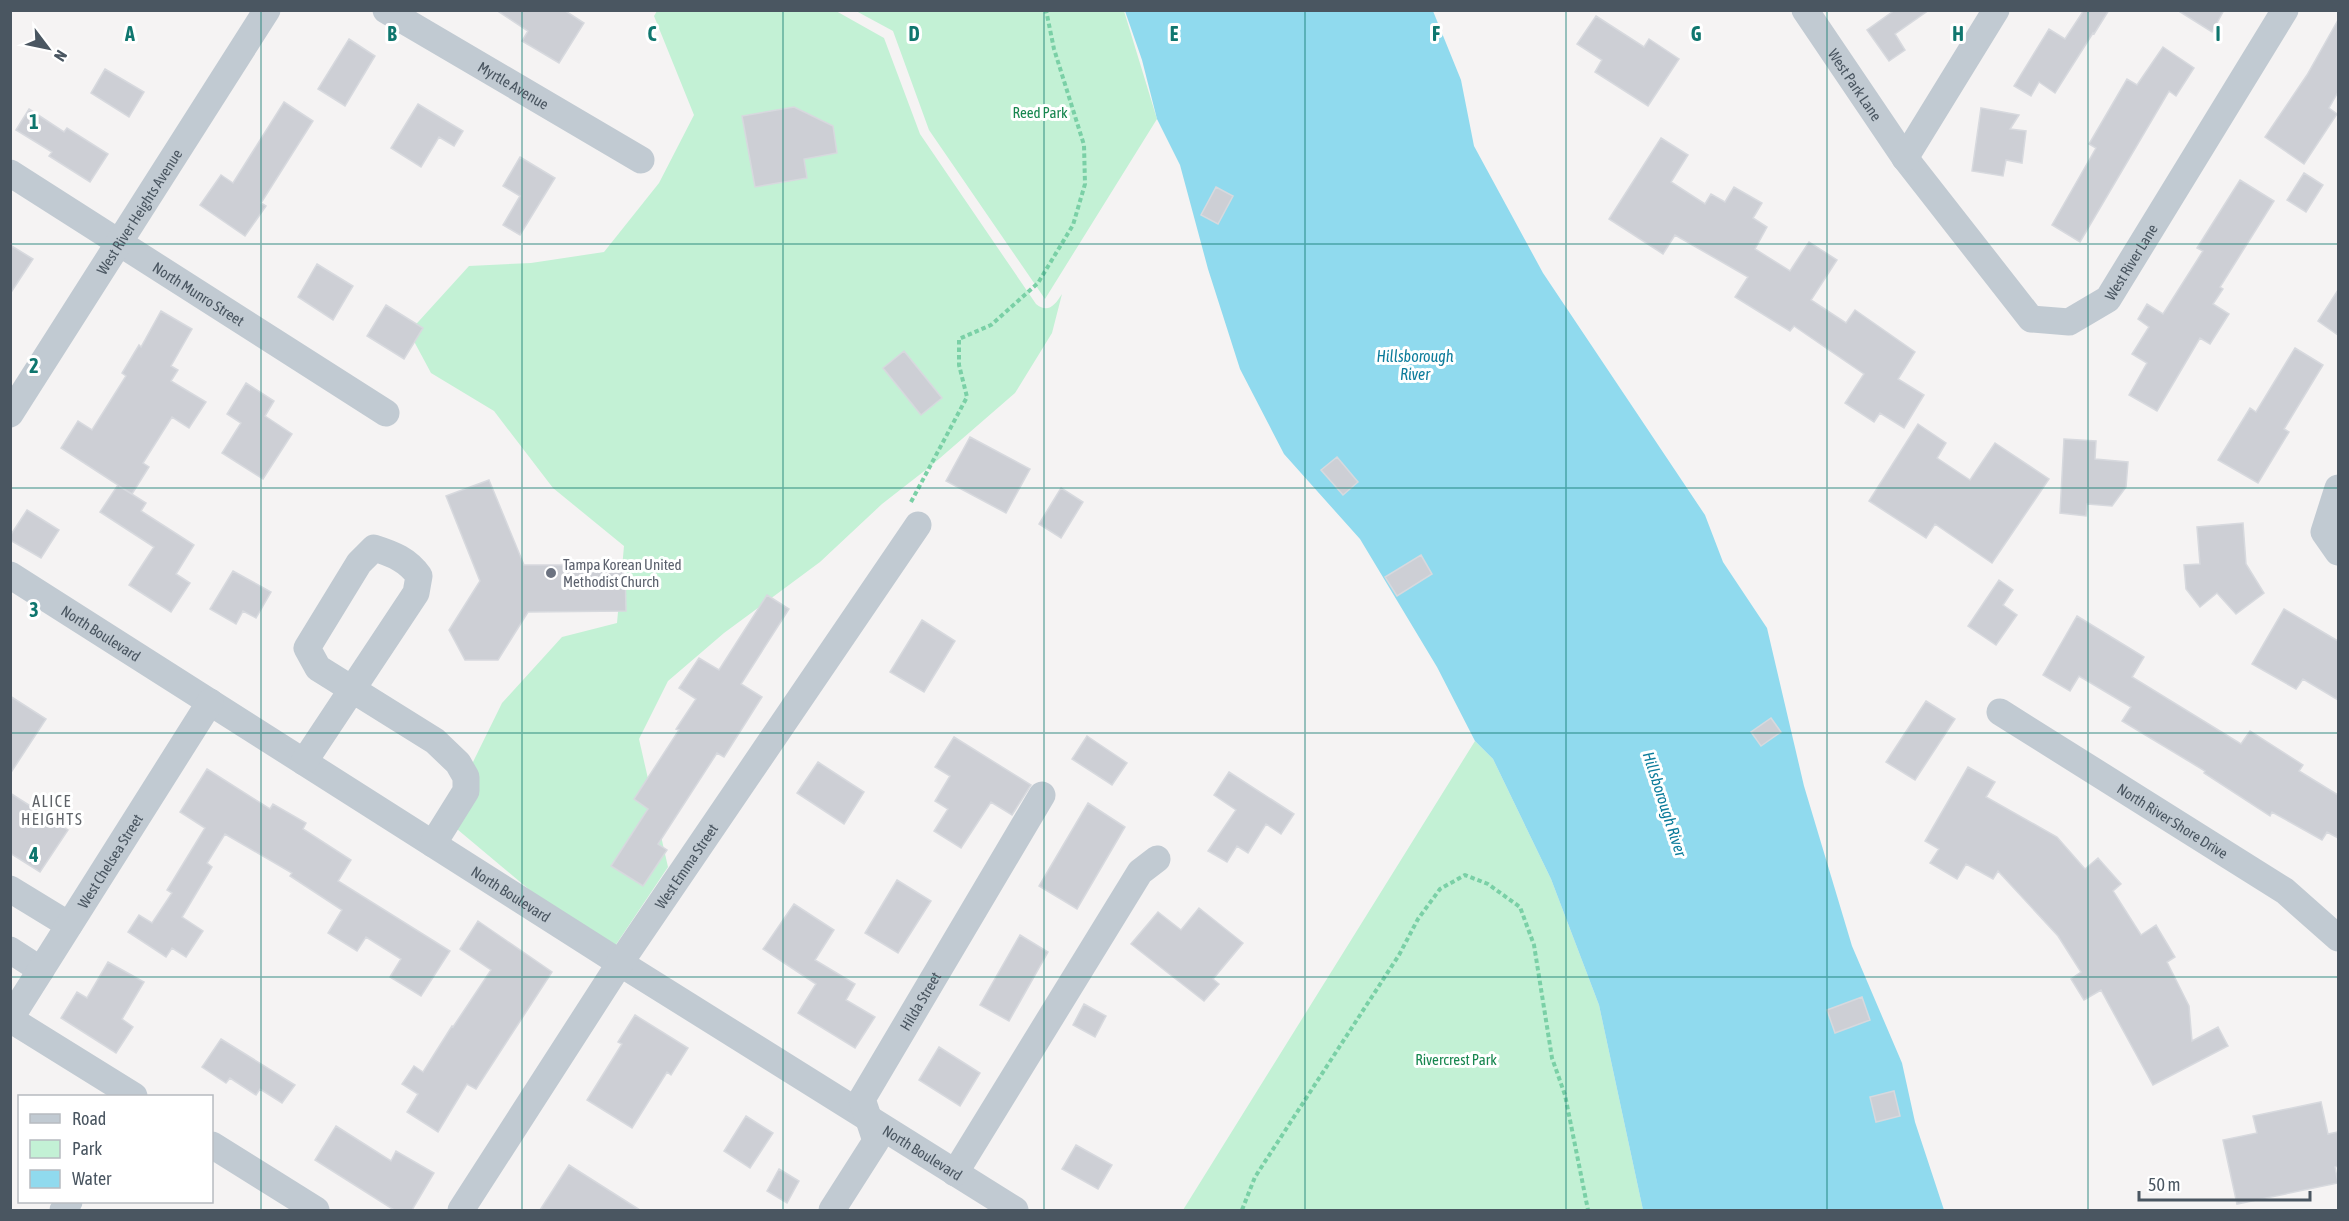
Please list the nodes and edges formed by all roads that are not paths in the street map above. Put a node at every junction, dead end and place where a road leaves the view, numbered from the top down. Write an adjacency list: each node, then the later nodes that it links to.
1 (267, 10): 9 (street, West River Heights Avenue)
2 (386, 10): 7 (street, Myrtle Avenue)
3 (1805, 10): 6 (street, West Park Lane)
4 (1996, 10): 6 (street)
5 (2285, 10): 6 (street, West River Lane)
6 (1905, 158)
7 (641, 160)
8 (10, 173): 9 (street, North Munro Street)
9 (119, 242): 10 (street, West River Heights Avenue); 11 (street, North Munro Street)
10 (10, 414)
11 (386, 414)
12 (2338, 488): 14 (street)
13 (918, 525): 27 (street, West Emma Street)
14 (2331, 542)
15 (10, 574): 17 (street, North Boulevard)
16 (352, 687): 16 (street); 19 (street); 21 (street)
17 (210, 702): 19 (street, North Boulevard); 24 (street, West Chelsea Street)
18 (2000, 712): 25 (street, North River Shore Drive)
19 (304, 762): 21 (street, North Boulevard)
20 (1042, 795): 31 (street, Hilda Street)
21 (434, 844): 27 (street, North Boulevard)
22 (1157, 859): 33 (street)
23 (10, 889): 24 (street)
24 (69, 926): 28 (street, West Chelsea Street)
25 (2338, 938)
26 (10, 950): 28 (street)
27 (620, 963): 31 (street, North Boulevard); 35 (street, West Emma Street)
28 (41, 970): 29 (street, West Chelsea Street)
29 (10, 1019): 30 (street)
30 (132, 1095)
31 (867, 1118): 33 (street, North Boulevard); 36 (street, Hilda Street)
32 (213, 1146): 34 (street)
33 (955, 1173): 37 (street, North Boulevard)
34 (316, 1210)
35 (461, 1210)
36 (832, 1210)
37 (1015, 1210)

